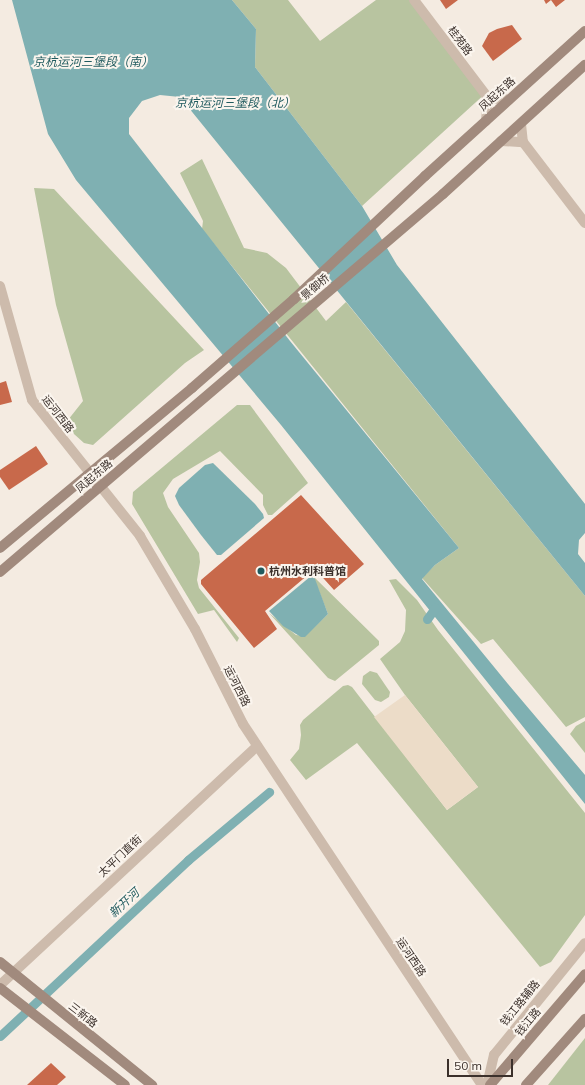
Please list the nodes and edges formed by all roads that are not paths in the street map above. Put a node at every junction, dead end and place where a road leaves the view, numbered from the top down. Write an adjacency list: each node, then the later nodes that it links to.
1 (414, 0): 4 (street, 桂苑路)
2 (585, 30): 5 (main road, 凤起东路)
3 (585, 65): 7 (main road)
4 (488, 98): 5 (street); 6 (street)
5 (508, 100): 6 (main road, 凤起东路)
6 (486, 121): 10 (main road, 凤起东路)
7 (520, 124): 8 (main road); 9 (street)
8 (502, 141): 9 (street); 14 (main road, 景御桥)
9 (523, 142): 11 (street)
10 (425, 176): 13 (main road, 景御桥)
11 (585, 223)
12 (0, 286): 15 (street, 运河西路)
13 (192, 388): 15 (main road, 凤起东路)
14 (203, 399): 16 (main road, 凤起东路)
15 (89, 474): 16 (street, 运河西路); 17 (main road, 凤起东路)
16 (100, 487): 18 (main road, 凤起东路); 19 (street, 运河西路)
17 (0, 548)
18 (0, 572)
19 (257, 746): 22 (street, 太平门直街); 29 (street, 运河西路)
20 (585, 943): 30 (street, 钱江路辅路)
21 (0, 962): 22 (main road, 三新路)
22 (12, 973): 24 (street, 太平门直街); 28 (main road, 三新路)
23 (585, 974): 31 (main road, 钱江路)
24 (0, 985)
25 (0, 988): 27 (main road)
26 (585, 1019): 32 (main road)
27 (125, 1085)
28 (152, 1085)
29 (482, 1085)
30 (487, 1085)
31 (490, 1085)
32 (526, 1085)

